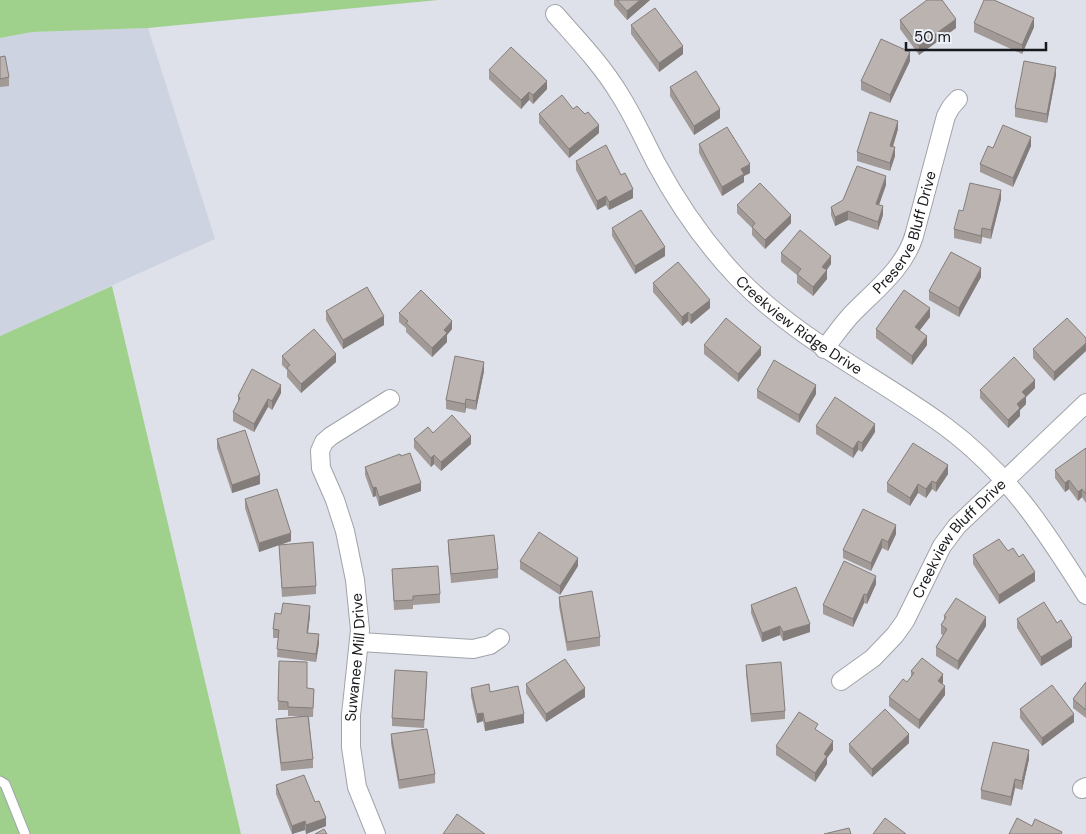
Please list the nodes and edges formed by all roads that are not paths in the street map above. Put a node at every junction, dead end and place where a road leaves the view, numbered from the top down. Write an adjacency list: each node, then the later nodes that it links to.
1 (555, 14): 3 (street, Creekview Ridge Drive)
2 (958, 99): 3 (street, Preserve Bluff Drive)
3 (824, 349): 6 (street, Creekview Ridge Drive)
4 (390, 400): 9 (street, Suwanee Mill Drive)
5 (1086, 403): 6 (street, Creekview Bluff Drive)
6 (1004, 479): 7 (street, Creekview Ridge Drive); 10 (street, Creekview Bluff Drive)
7 (1086, 596)
8 (500, 638): 9 (street)
9 (360, 642): 13 (street, Suwanee Mill Drive)
10 (841, 681)
11 (0, 781): 12 (lane)
12 (25, 834)
13 (376, 834)

